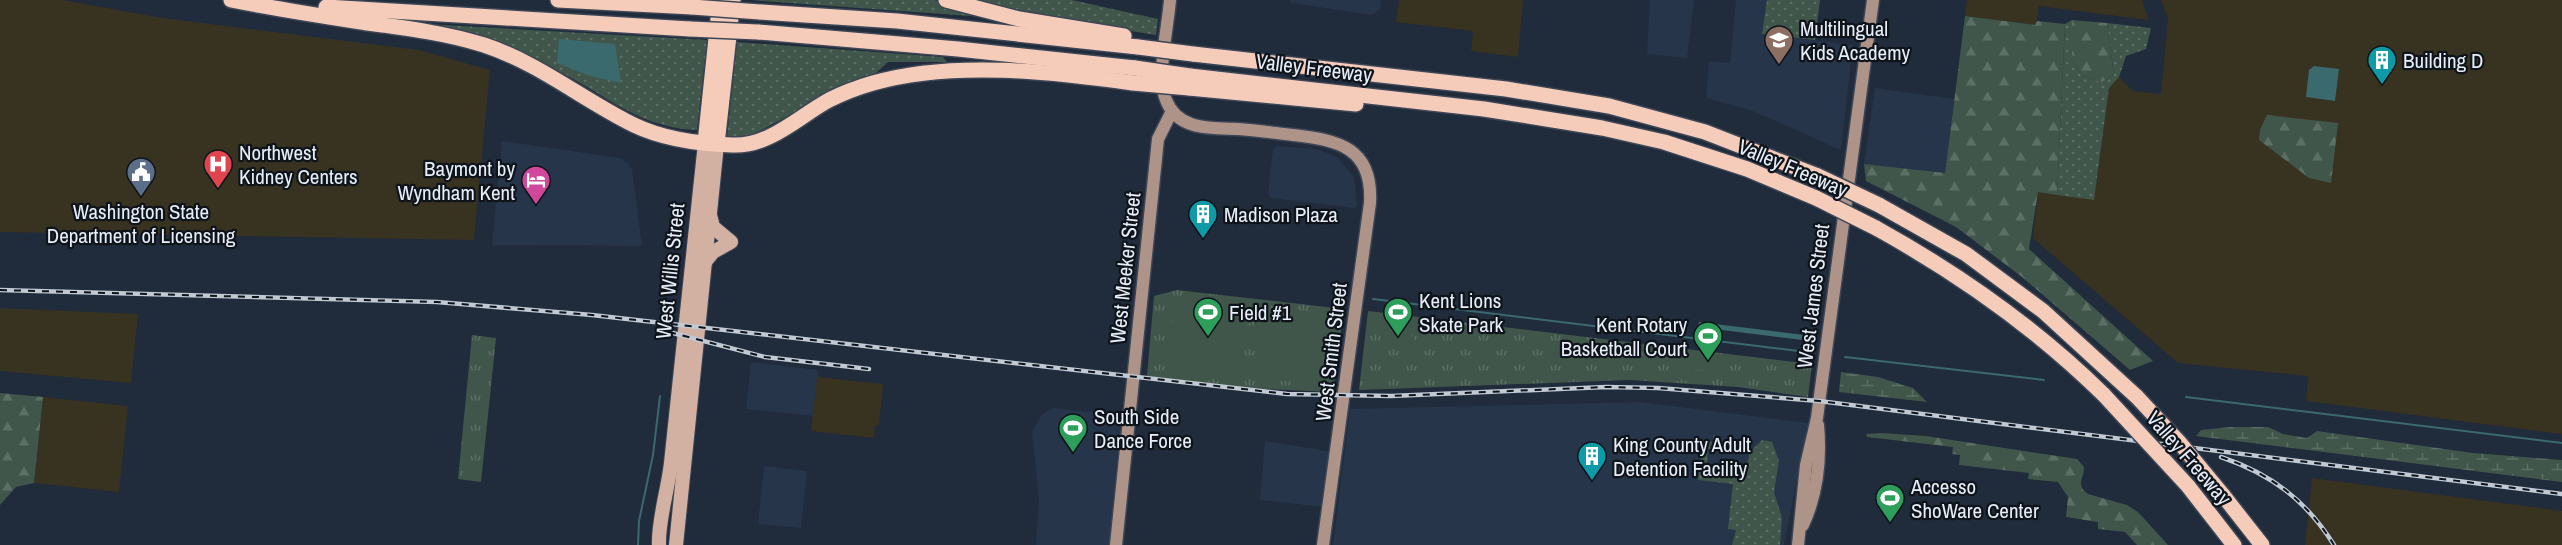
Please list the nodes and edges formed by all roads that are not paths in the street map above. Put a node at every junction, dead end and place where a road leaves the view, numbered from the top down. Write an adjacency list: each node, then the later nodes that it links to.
1 (231, 0): 12 (highway)
2 (248, 0): 10 (highway, bridge)
3 (558, 0): 9 (highway, bridge)
4 (720, 0): 12 (highway, West Willis Street)
5 (734, 0): 12 (highway, West Willis Street)
6 (946, 0): 9 (highway)
7 (1170, 0): 11 (main road)
8 (1873, 0): 21 (main road, West James Street)
9 (1138, 43): 23 (highway, Valley Freeway, bridge)
10 (1134, 76): 12 (highway); 22 (highway, Valley Freeway, bridge)
11 (1172, 111): 19 (main road, West Meeker Street); 20 (main road, West Smith Street)
12 (711, 144): 13 (main road, West Willis Street); 14 (main road, West Willis Street)
13 (710, 214): 15 (main road, West Willis Street); 15 (main road)
14 (694, 247): 16 (main road); 17 (main road, West Willis Street)
15 (705, 263): 16 (main road, West Willis Street)
16 (701, 303): 18 (main road, West Willis Street)
17 (657, 545)
18 (676, 545)
19 (1116, 545)
20 (1323, 545)
21 (1798, 545)
22 (2234, 545)
23 (2262, 545)

